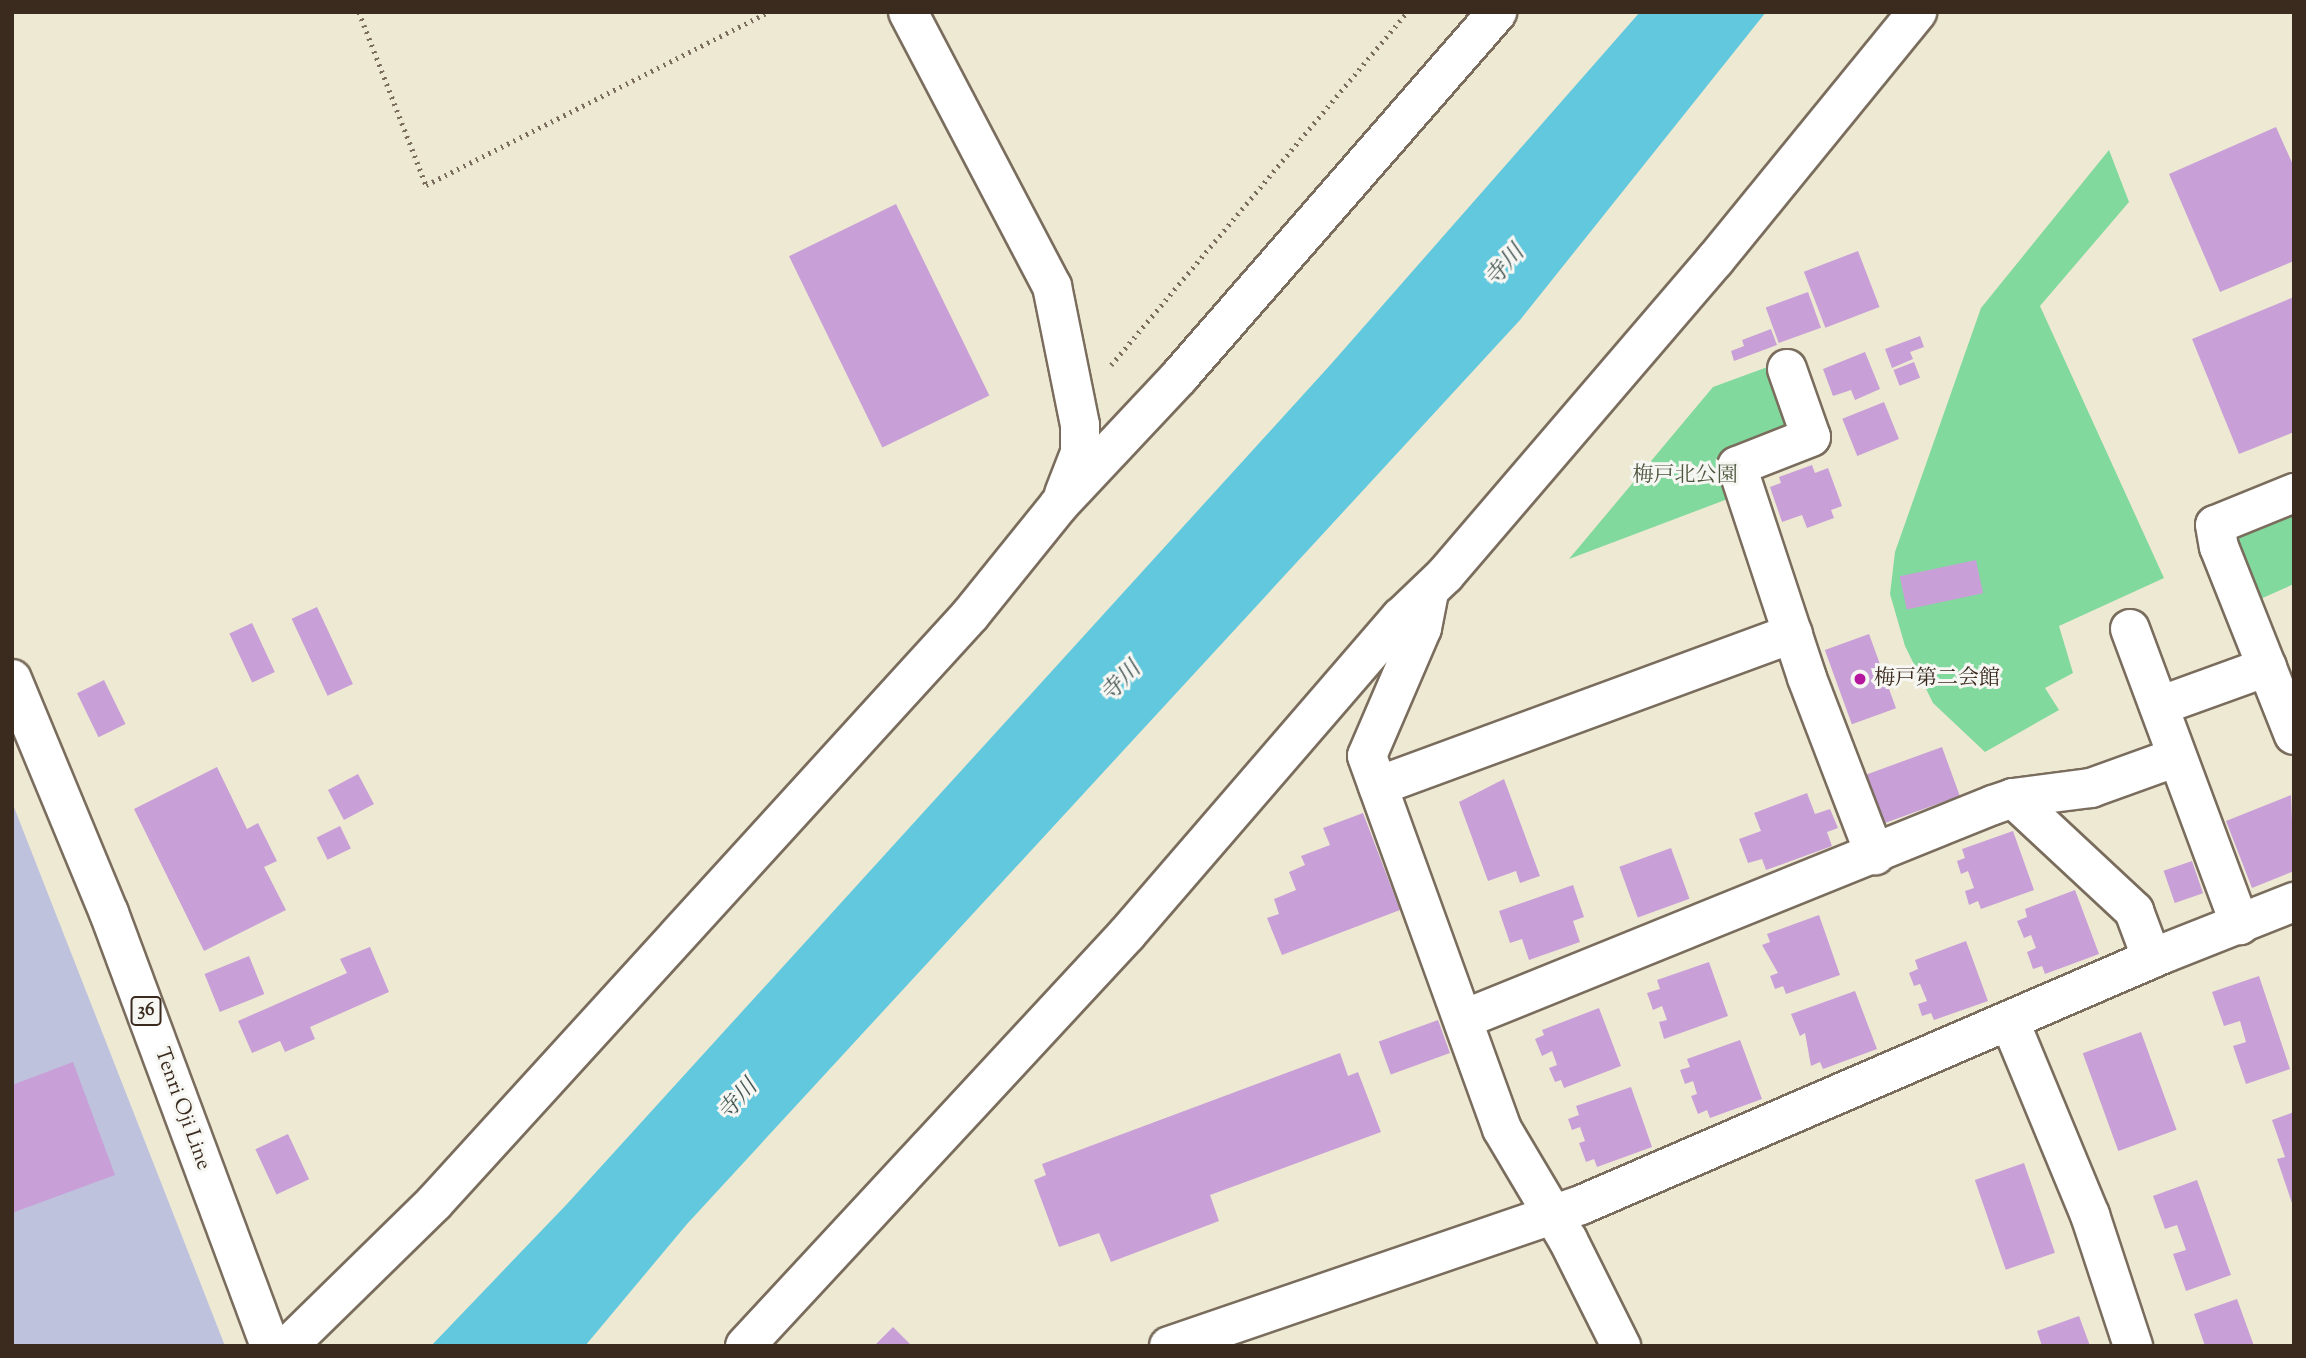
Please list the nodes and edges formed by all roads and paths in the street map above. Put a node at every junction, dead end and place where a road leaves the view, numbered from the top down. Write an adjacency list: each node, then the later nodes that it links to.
1 (359, 12): 2 (path)
2 (769, 12)
3 (908, 12): 8 (street)
4 (1407, 12): 8 (path)
5 (1497, 12): 10 (street)
6 (1917, 12): 11 (street)
7 (1787, 369): 13 (street)
8 (1076, 406): 10 (street)
9 (2294, 493): 14 (street)
10 (1059, 505): 29 (street)
11 (1429, 592): 19 (street); 30 (street)
12 (2130, 629): 16 (street)
13 (1793, 633): 19 (street); 21 (street)
14 (2267, 667): 16 (street); 17 (street)
15 (12, 679): 28 (street, Tenri Oji Line / 36)
16 (2160, 706): 18 (street)
17 (2294, 735)
18 (2177, 757): 20 (street); 23 (street)
19 (1378, 786): 25 (street)
20 (2013, 798): 21 (street); 24 (street)
21 (1875, 855): 25 (street)
22 (2294, 902): 23 (street)
23 (2240, 925): 24 (street)
24 (2152, 959): 26 (street)
25 (1464, 1019): 27 (street)
26 (2010, 1022): 27 (street); 33 (street)
27 (1551, 1213): 31 (street); 32 (street)
28 (270, 1346)
29 (288, 1346)
30 (745, 1346)
31 (1169, 1346)
32 (1621, 1346)
33 (2133, 1346)

